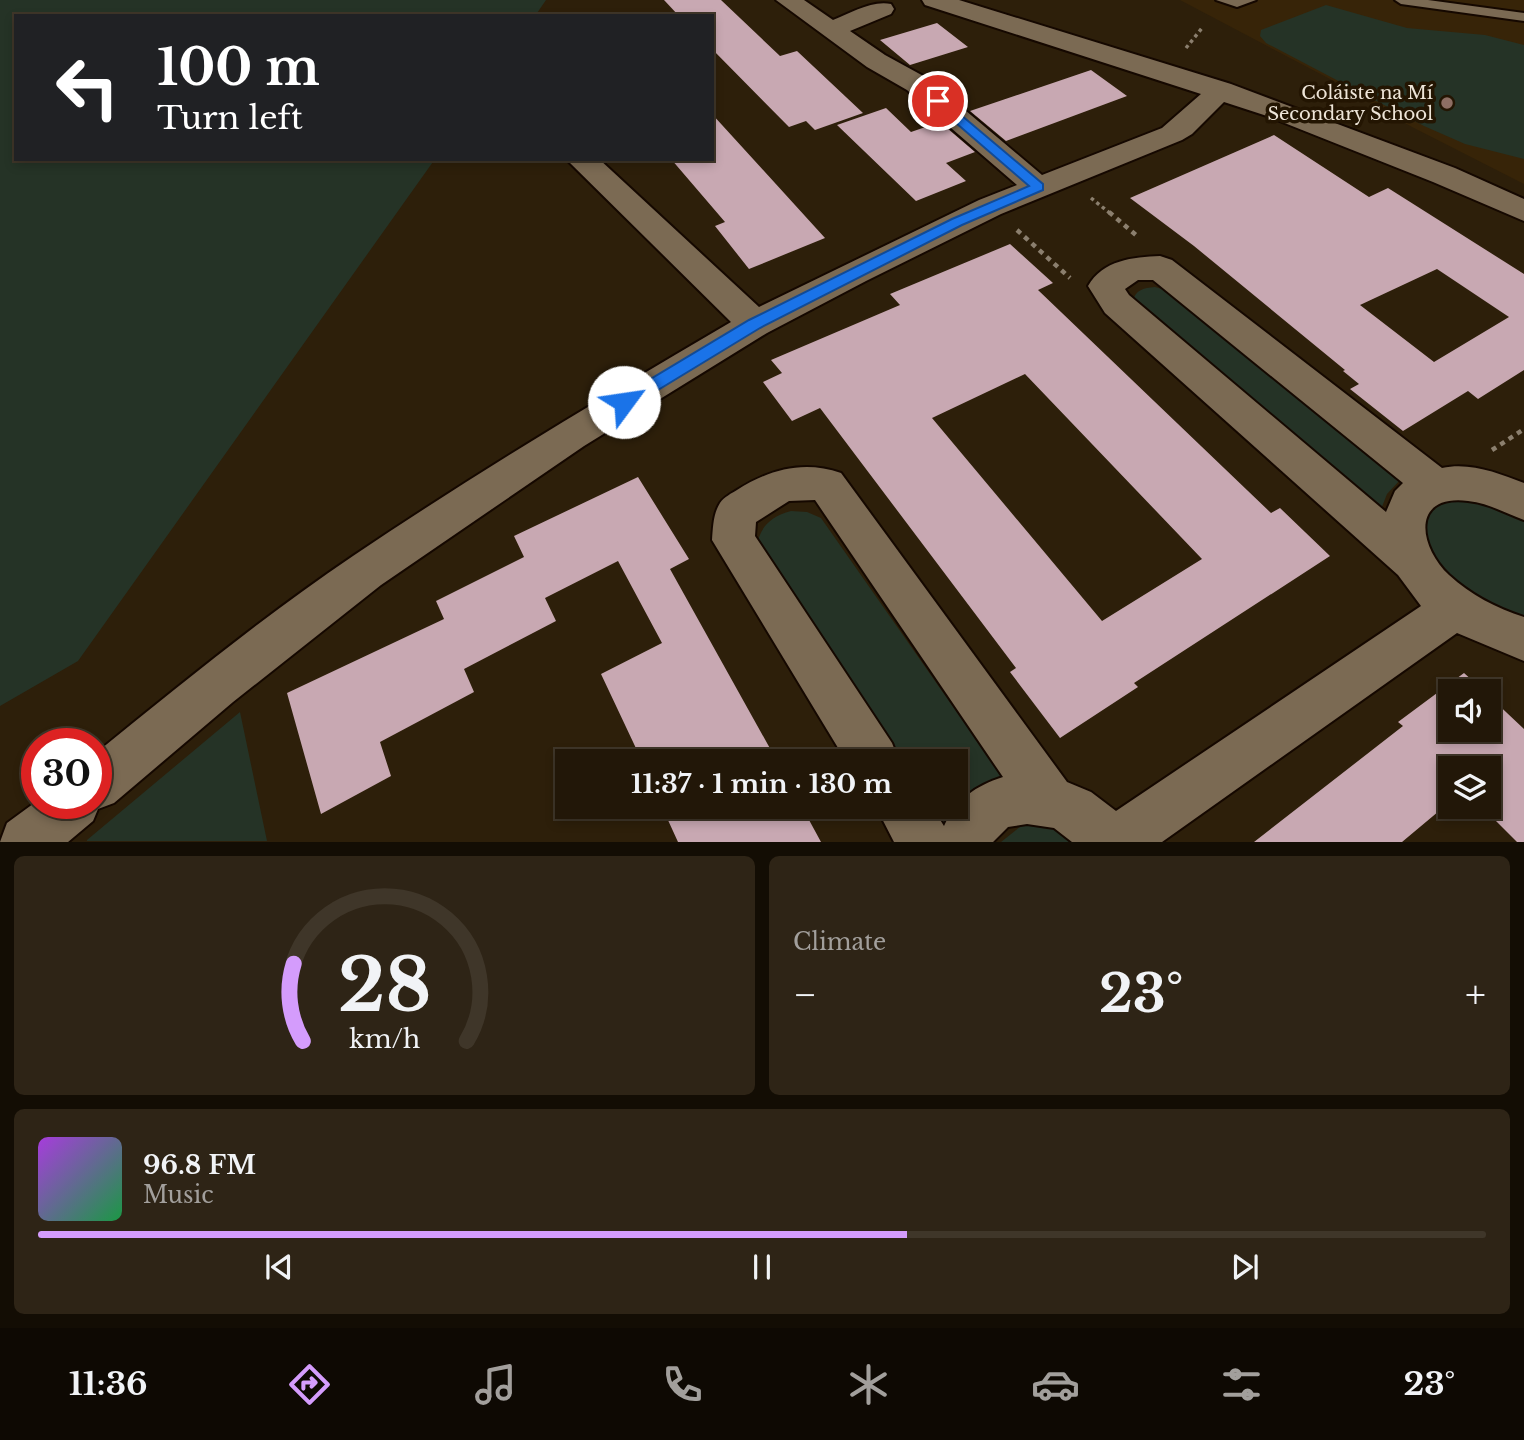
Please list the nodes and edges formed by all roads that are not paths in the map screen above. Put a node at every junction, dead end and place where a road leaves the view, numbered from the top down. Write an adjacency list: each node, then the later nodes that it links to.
1 (788, 0): 8 (street)
2 (934, 0): 9 (street)
3 (1222, 0): 4 (lane)
4 (1250, 0)
5 (1401, 0): 7 (lane)
6 (882, 9): 8 (street)
7 (1524, 17)
8 (830, 30): 11 (street)
9 (1221, 90): 11 (street); 12 (street)
10 (583, 161): 13 (street)
11 (1051, 181): 13 (street)
12 (1524, 211)
13 (755, 324): 19 (street)
14 (1436, 486): 15 (street); 16 (street); 16 (street)
15 (1520, 489)
16 (1413, 561): 17 (street)
17 (1499, 633): 27 (street)
18 (867, 749): 20 (street)
19 (112, 772)
20 (1049, 800): 25 (street); 26 (street)
21 (55, 819): 23 (street)
22 (910, 819): 24 (street)
23 (26, 842)
24 (924, 842)
25 (963, 842)
26 (1108, 842)
27 (1116, 842)

